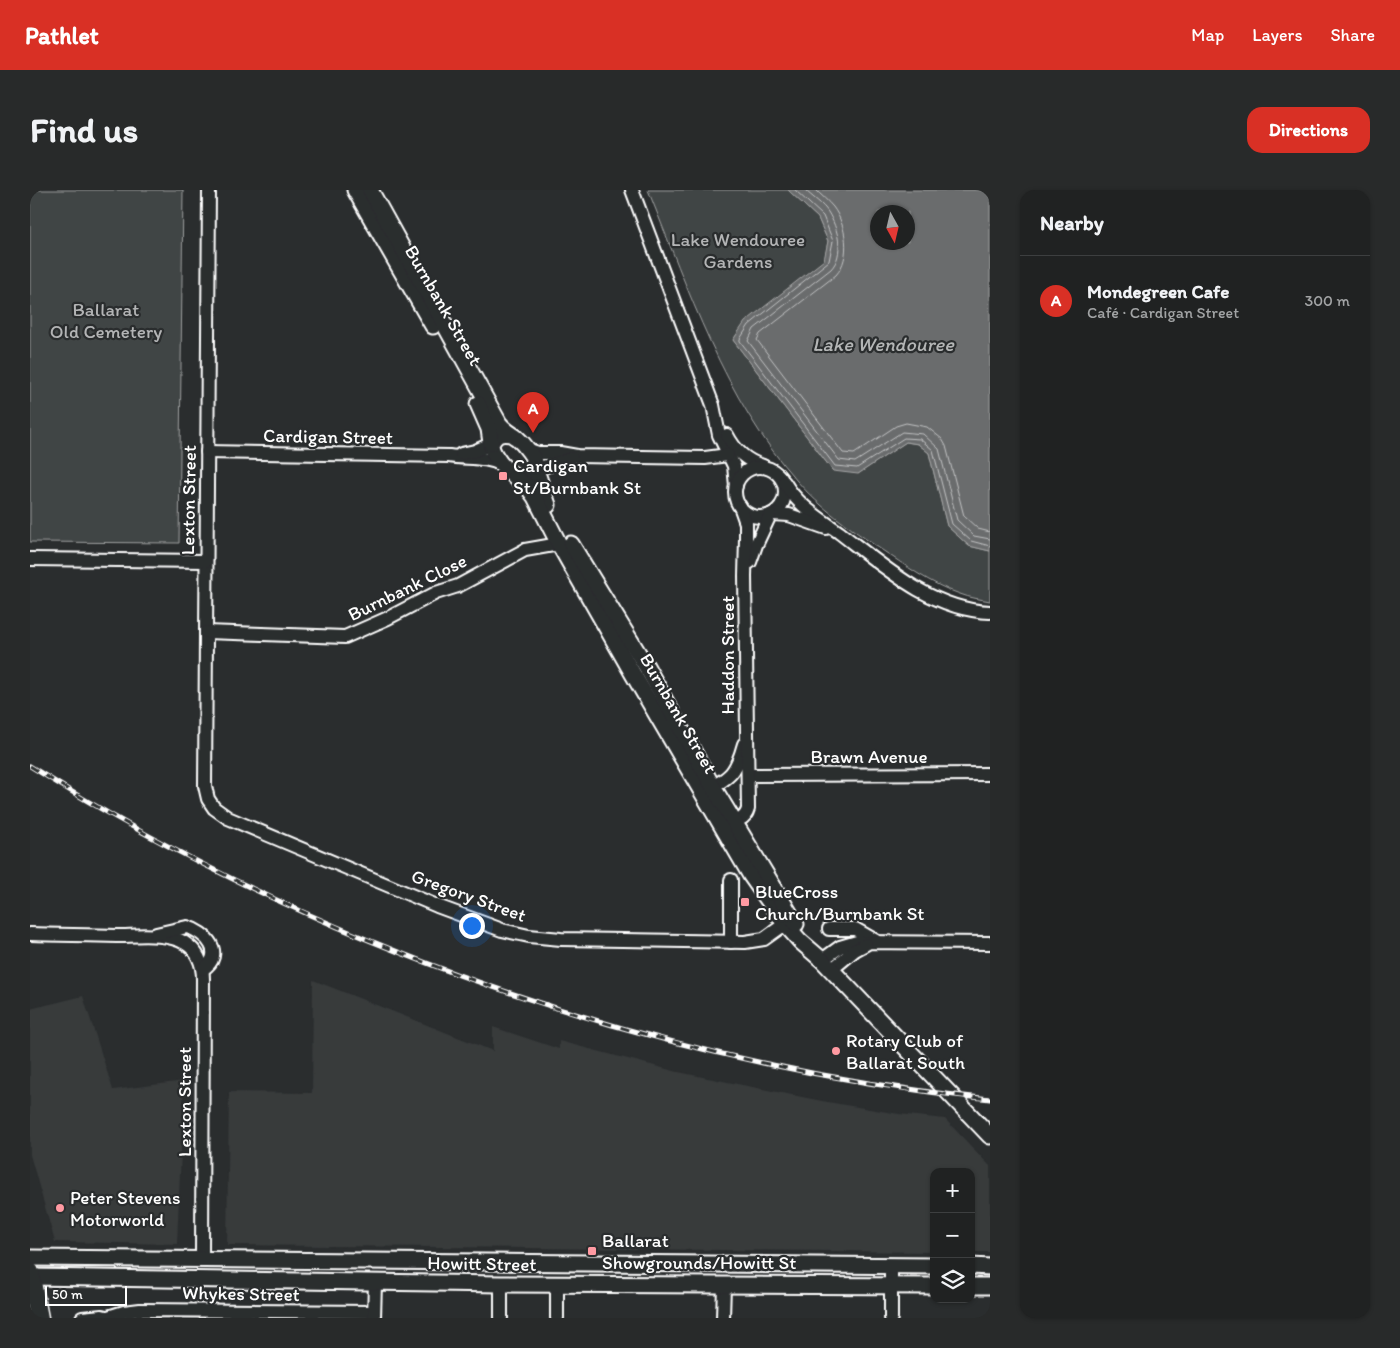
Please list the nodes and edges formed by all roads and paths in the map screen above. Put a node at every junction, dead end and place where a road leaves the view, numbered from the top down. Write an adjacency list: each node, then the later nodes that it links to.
1 (209, 190): 9 (street, Lexton Street)
2 (356, 190): 7 (main road, Burnbank Street)
3 (370, 190): 6 (main road, Burnbank Street)
4 (632, 190): 5 (street)
5 (713, 405): 10 (street); 13 (street)
6 (510, 434): 7 (main road); 8 (main road, Burnbank Street)
7 (491, 443): 11 (street, Cardigan Street); 15 (main road, Burnbank Street)
8 (526, 448): 12 (street); 14 (main road, Burnbank Street)
9 (207, 452): 11 (street, Cardigan Street); 23 (street, Lexton Street)
10 (728, 455): 12 (street); 17 (street)
11 (449, 456): 15 (street, Cardigan Street)
12 (577, 456): 14 (street)
13 (764, 467): 16 (street); 17 (street)
14 (536, 470): 15 (main road); 30 (main road, Burnbank Street)
15 (509, 472): 21 (main road, Burnbank Street)
16 (784, 482): 19 (street); 20 (street)
17 (736, 486): 18 (street)
18 (740, 506): 19 (street); 24 (street, Haddon Street)
19 (771, 514): 20 (street); 24 (street, Haddon Street)
20 (838, 532): 25 (street)
21 (559, 544): 26 (street, Burnbank Close); 30 (main road, Burnbank Street)
22 (30, 559): 23 (street)
23 (206, 561): 26 (street, Lexton Street)
24 (745, 576): 27 (street, Haddon Street)
25 (990, 612)
26 (206, 632): 31 (street, Lexton Street)
27 (746, 734): 29 (street, Haddon Street); 30 (street, Haddon Street)
28 (990, 774): 29 (street, Brawn Avenue)
29 (749, 775): 32 (street, Haddon Street)
30 (707, 790): 32 (main road, Burnbank Street)
31 (214, 808): 38 (street, Gregory Street)
32 (727, 823): 34 (main road, Burnbank Street); 41 (main road, Burnbank Street)
33 (731, 880): 38 (street)
34 (785, 924): 38 (street, Gregory Street); 41 (main road, Burnbank Street)
35 (829, 929): 39 (street)
36 (30, 934): 37 (street)
37 (148, 936): 42 (street, Lexton Street); 42 (street)
38 (731, 942)
39 (878, 942): 40 (street); 41 (street)
40 (990, 943)
41 (826, 965): 43 (main road, Burnbank Street)
42 (203, 969): 45 (street, Lexton Street)
43 (990, 1136)
44 (30, 1258): 45 (main road, Howitt Street)
45 (202, 1260): 46 (main road, Howitt Street)
46 (891, 1265): 47 (main road, Howitt Street); 55 (street)
47 (930, 1266)
48 (975, 1266): 49 (main road)
49 (990, 1267)
50 (30, 1275): 51 (main road, Howitt Street); 61 (highway)
51 (375, 1282): 52 (main road, Howitt Street); 59 (street)
52 (501, 1284): 53 (main road, Howitt Street); 63 (street)
53 (557, 1284): 54 (main road, Howitt Street); 64 (street)
54 (724, 1285): 55 (main road, Howitt Street); 65 (street)
55 (891, 1286): 56 (main road, Howitt Street); 66 (street)
56 (930, 1286)
57 (975, 1286): 58 (main road)
58 (990, 1286)
59 (374, 1315): 60 (street, Whykes Street)
60 (109, 1317): 62 (street, Whykes Street)
61 (39, 1318)
62 (82, 1318)
63 (501, 1318)
64 (557, 1318)
65 (723, 1318)
66 (891, 1318)

